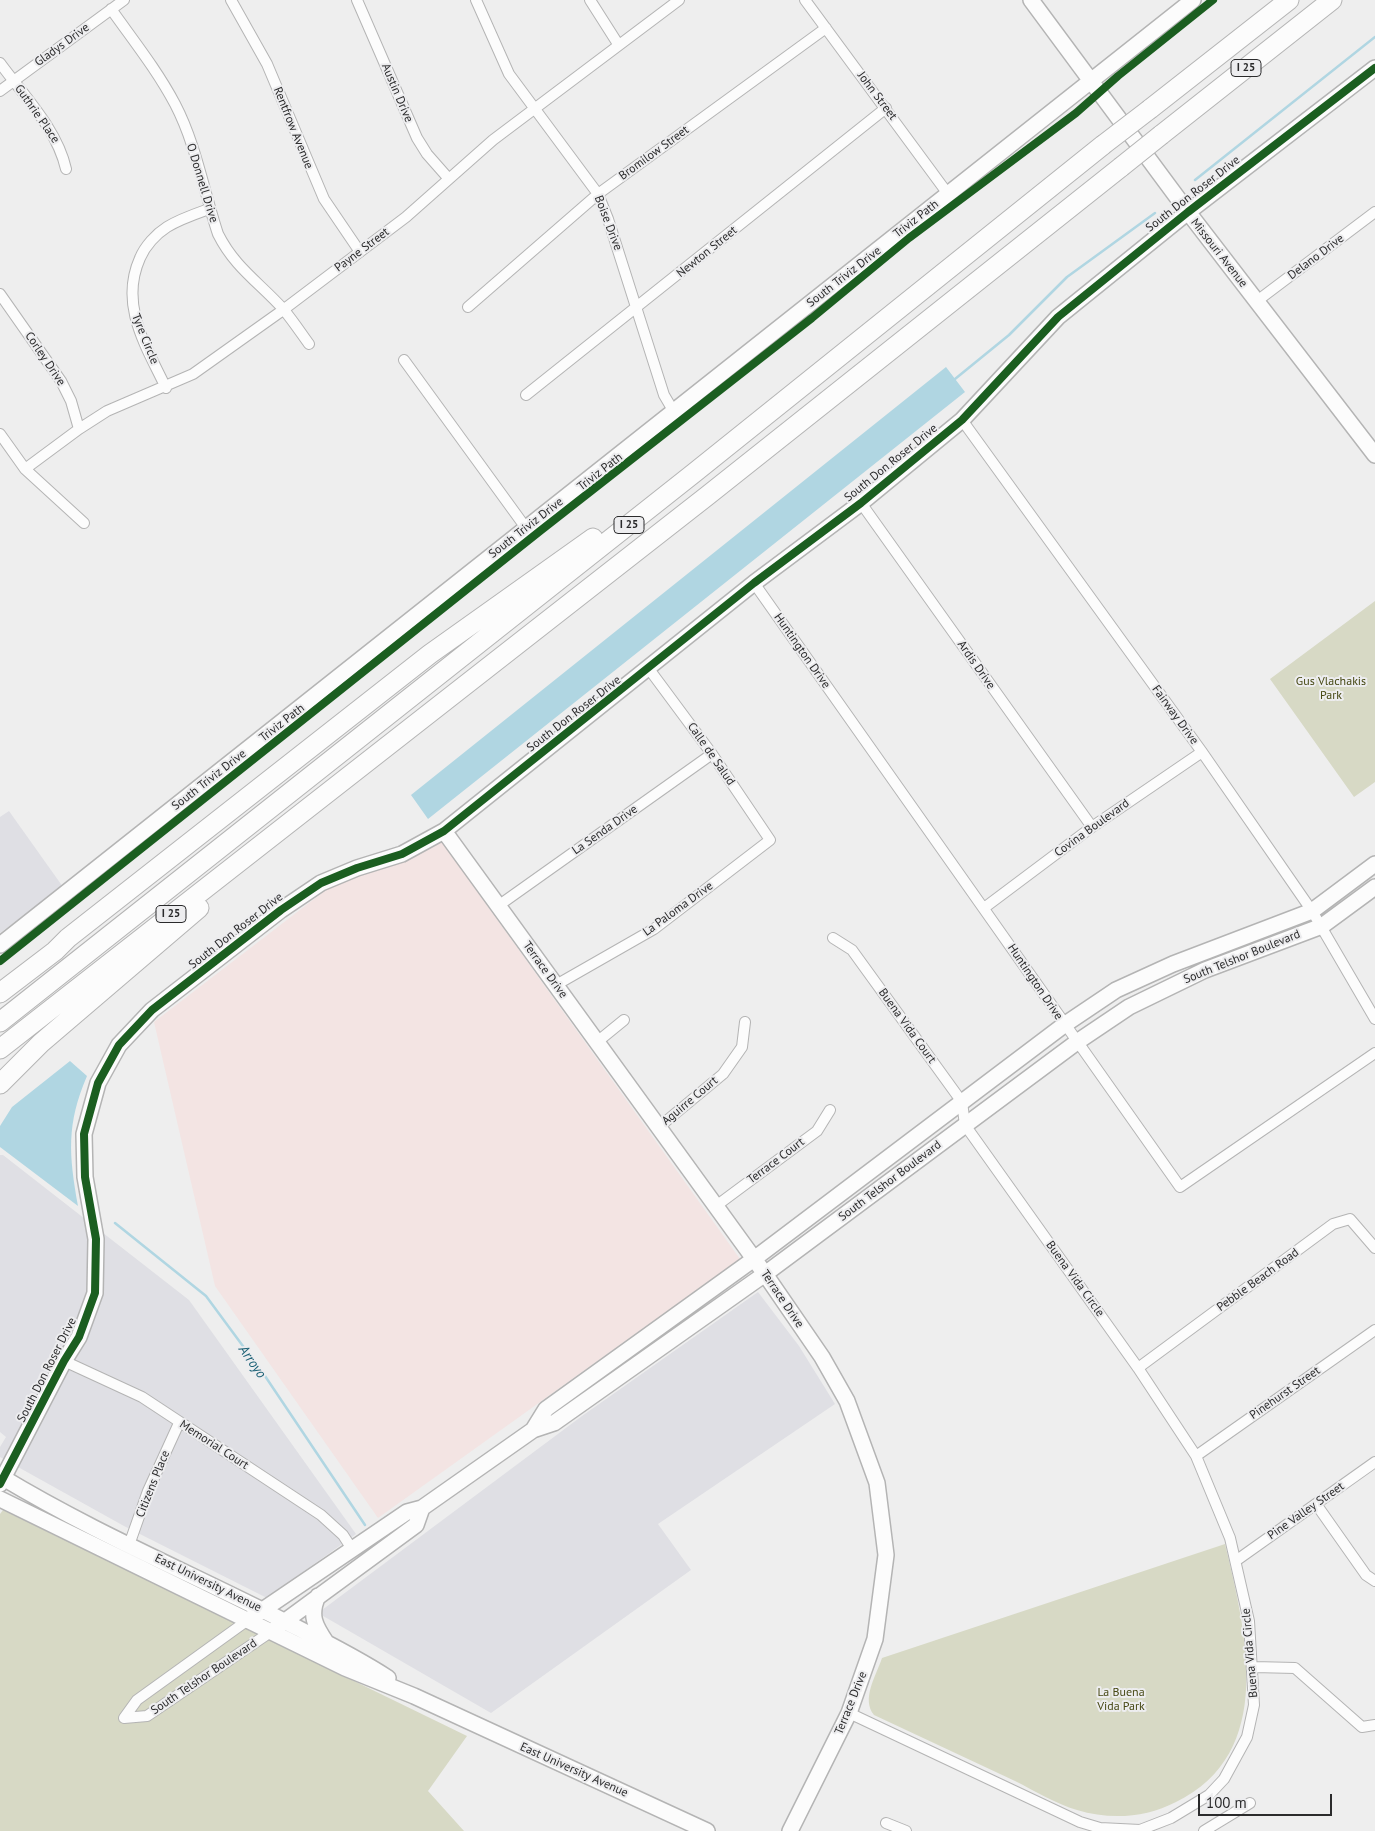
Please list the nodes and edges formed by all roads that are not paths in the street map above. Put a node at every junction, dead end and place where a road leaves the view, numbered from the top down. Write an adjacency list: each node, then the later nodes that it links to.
1 (124, 0): 12 (street, Gladys Drive)
2 (231, 0): 29 (street, Rentfrow Avenue)
3 (357, 0): 23 (street, Austin Drive)
4 (476, 0): 20 (street, Boise Drive)
5 (590, 0): 14 (street)
6 (679, 0): 14 (street, Payne Street)
7 (805, 0): 13 (street, John Street)
8 (1031, 0): 17 (street, Missouri Avenue)
9 (1193, 0): 17 (street, South Triviz Drive)
10 (1288, 0): 41 (highway, I 25, bridge)
11 (1332, 0): 53 (highway, I 25, bridge)
12 (111, 9): 18 (street, Gladys Drive); 26 (street, O Donnell Drive)
13 (826, 28): 21 (street, John Street); 24 (street, Bromilow Street)
14 (618, 44): 20 (street, Payne Street)
15 (0, 63): 18 (street, Guthrie Place)
16 (1375, 68): 27 (street, South Don Roser Drive)
17 (1092, 80): 25 (street, South Triviz Drive); 27 (street, Missouri Avenue)
18 (13, 81): 19 (street, Gladys Drive); 22 (street, Guthrie Place)
19 (0, 91)
20 (535, 108): 23 (street, Payne Street); 24 (street, Boise Drive)
21 (886, 108): 25 (street, John Street); 33 (street, Newton Street)
22 (66, 169)
23 (449, 179): 29 (street, Payne Street)
24 (598, 194): 32 (street, Bromilow Street); 33 (street, Boise Drive)
25 (948, 194): 39 (street, South Triviz Drive)
26 (210, 209): 34 (street, O Donnell Drive); 37 (street, Tyre Circle)
27 (1188, 212): 31 (street, Missouri Avenue); 40 (street, South Don Roser Drive)
28 (1375, 212): 31 (street, Delano Drive)
29 (360, 252): 34 (street, Payne Street)
30 (0, 294): 42 (street, Corley Drive)
31 (1257, 301): 44 (street, Missouri Avenue)
32 (468, 307)
33 (637, 308): 38 (street, Newton Street); 39 (street, Boise Drive)
34 (283, 310): 35 (street, O Donnell Drive); 37 (street, Payne Street)
35 (309, 344)
36 (404, 360): 48 (street)
37 (166, 388): 42 (street, Payne Street)
38 (526, 395)
39 (674, 412): 48 (street, South Triviz Drive)
40 (962, 420): 46 (street, South Don Roser Drive); 51 (street, Fairway Drive)
41 (752, 427): 63 (highway); 71 (highway, I 25)
42 (79, 429): 45 (street, Payne Street)
43 (0, 434): 45 (street)
44 (1375, 455)
45 (25, 469): 47 (street)
46 (861, 503): 49 (street, South Don Roser Drive); 54 (street, Ardis Drive)
47 (84, 523)
48 (526, 528): 65 (street, South Triviz Drive)
49 (754, 584): 50 (street, South Don Roser Drive); 60 (street, Huntington Drive)
50 (649, 669): 52 (street, Calle de Salud); 55 (street, South Don Roser Drive)
51 (1202, 752): 54 (street, Covina Boulevard); 61 (street, Fairway Drive)
52 (712, 754): 56 (street, Calle de Salud); 59 (street, La Senda Drive)
53 (310, 805): 76 (highway, I 25); 78 (highway)
54 (1092, 827): 60 (street, Covina Boulevard)
55 (444, 831): 59 (street, Terrace Drive); 88 (street, South Don Roser Drive)
56 (770, 840): 67 (street, La Paloma Drive)
57 (1375, 864): 61 (street, South Telshor Boulevard)
58 (1375, 887): 62 (street, South Telshor Boulevard)
59 (498, 906): 67 (street, Terrace Drive)
60 (984, 908): 73 (street, Huntington Drive)
61 (1312, 911): 62 (street, Fairway Drive); 73 (street, South Telshor Boulevard)
62 (1322, 926): 69 (street, Fairway Drive); 75 (street, South Telshor Boulevard)
63 (68, 938): 66 (highway); 68 (highway)
64 (833, 938): 79 (street, Buena Vida Court)
65 (0, 945)
66 (0, 978)
67 (556, 985): 74 (street, Terrace Drive)
68 (0, 993)
69 (1375, 1019)
70 (624, 1020): 74 (street)
71 (0, 1022)
72 (745, 1022): 82 (street, Aguirre Court)
73 (1064, 1025): 75 (street, Huntington Drive); 79 (street, South Telshor Boulevard)
74 (597, 1042): 82 (street, Terrace Drive)
75 (1077, 1042): 77 (street, Huntington Drive); 81 (street, South Telshor Boulevard)
76 (0, 1049)
77 (1375, 1053)
78 (0, 1084)
79 (962, 1102): 81 (street, Buena Vida Court); 85 (street, South Telshor Boulevard)
80 (830, 1110): 83 (street, Terrace Court)
81 (965, 1125): 86 (street, South Telshor Boulevard); 89 (street, Buena Vida Circle)
82 (659, 1127): 83 (street, Terrace Drive)
83 (716, 1206): 85 (street, Terrace Drive)
84 (1375, 1248): 89 (street, Pebble Beach Road)
85 (754, 1259): 86 (street, Terrace Drive); 90 (street, South Telshor Boulevard)
86 (765, 1274): 91 (street, South Telshor Boulevard); 112 (street, Terrace Drive)
87 (1375, 1330): 94 (street, Pinehurst Street)
88 (64, 1361): 92 (street, Memorial Court); 96 (street, South Don Roser Drive)
89 (1138, 1368): 94 (street, Buena Vida Circle)
90 (579, 1386): 91 (street); 93 (street, South Telshor Boulevard)
91 (588, 1399): 93 (street, South Telshor Boulevard)
92 (180, 1423): 100 (street, Citizens Place); 101 (street, Memorial Court)
93 (533, 1430): 99 (street, South Telshor Boulevard)
94 (1196, 1456): 102 (street, Buena Vida Circle)
95 (1375, 1462): 98 (street, Pine Valley Street)
96 (1, 1479): 100 (street, East University Avenue)
97 (0, 1500): 106 (street, East University Avenue)
98 (1316, 1504): 102 (street, Pine Valley Street); 103 (street)
99 (422, 1508): 101 (street, South Telshor Boulevard); 104 (street, South Telshor Boulevard)
100 (129, 1545): 105 (street, East University Avenue)
101 (352, 1548): 105 (street, South Telshor Boulevard)
102 (1237, 1560): 110 (street, Buena Vida Circle)
103 (1375, 1581)
104 (318, 1596): 107 (street, South Telshor Boulevard); 109 (street)
105 (264, 1610): 106 (street, South Telshor Boulevard); 107 (street, East University Avenue)
106 (248, 1620): 108 (street, East University Avenue); 108 (street, South Telshor Boulevard)
107 (284, 1621): 108 (street, South Telshor Boulevard); 109 (street, East University Avenue)
108 (272, 1632): 111 (street, East University Avenue)
109 (327, 1643): 111 (street, East University Avenue)
110 (1254, 1667): 113 (street); 116 (street, Buena Vida Circle)
111 (414, 1696): 117 (street, East University Avenue)
112 (849, 1713): 116 (street, Buena Vida Circle); 118 (street, Terrace Drive)
113 (1375, 1725)
114 (1250, 1803): 120 (street)
115 (886, 1824): 119 (street)
116 (1100, 1829)
117 (707, 1831)
118 (790, 1831)
119 (906, 1831)
120 (1204, 1831)

